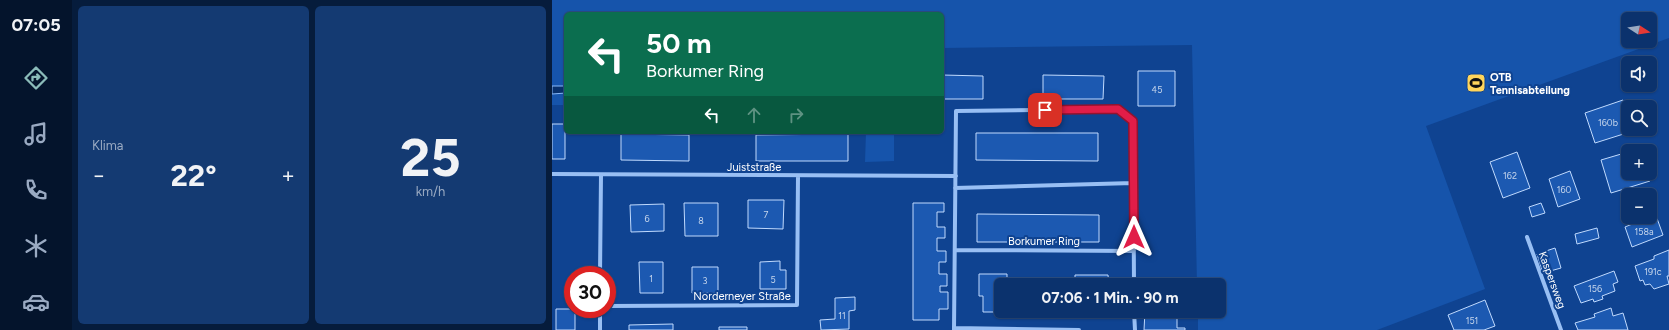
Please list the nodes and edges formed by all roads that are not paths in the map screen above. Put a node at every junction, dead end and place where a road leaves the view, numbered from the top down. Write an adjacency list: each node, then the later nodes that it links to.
1 (552, 174): 2 (street, Juiststraße)
2 (601, 175): 3 (street, Juiststraße); 10 (street)
3 (798, 176): 4 (street, Juiststraße); 12 (street, Norderneyer Straße)
4 (956, 176): 5 (street); 6 (street)
5 (1133, 183): 6 (street); 9 (street)
6 (955, 188): 8 (street)
7 (1527, 237): 19 (street, Kaspersweg)
8 (955, 250): 9 (street, Borkumer Ring); 15 (street)
9 (1134, 251): 11 (street)
10 (600, 266)
11 (1134, 278)
12 (616, 306)
13 (600, 318): 16 (street)
14 (1134, 318): 18 (street)
15 (954, 329): 17 (street)
16 (600, 330)
17 (1079, 330)
18 (1135, 330)
19 (1561, 330)

